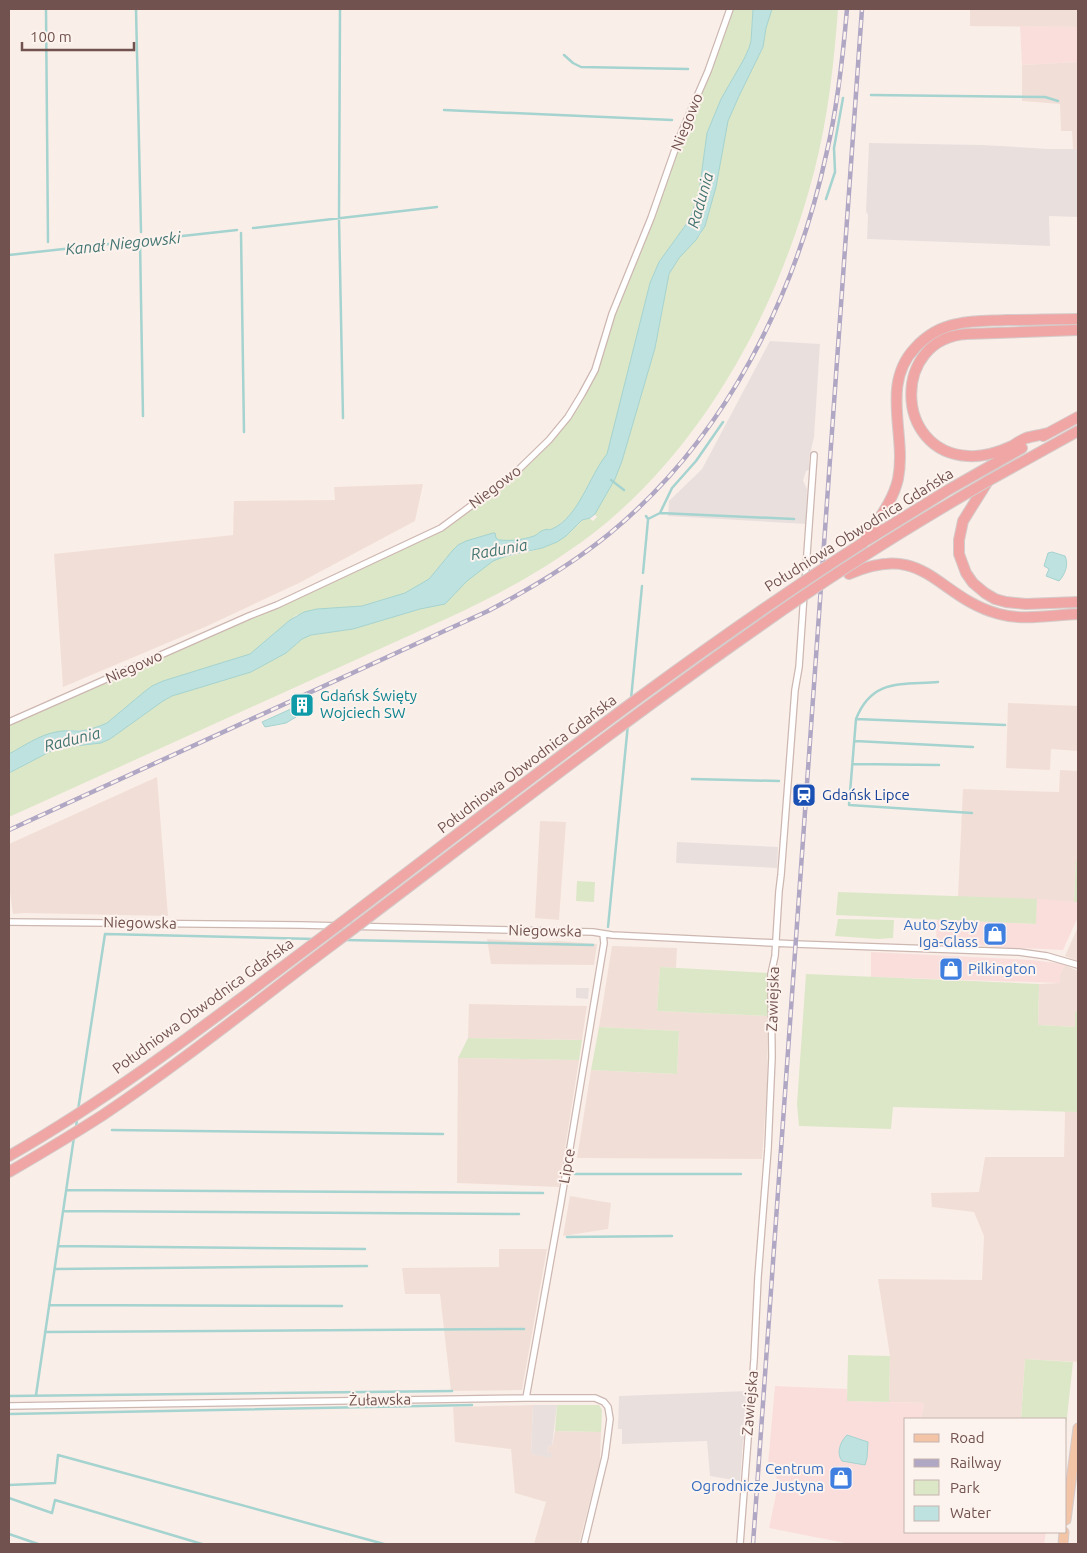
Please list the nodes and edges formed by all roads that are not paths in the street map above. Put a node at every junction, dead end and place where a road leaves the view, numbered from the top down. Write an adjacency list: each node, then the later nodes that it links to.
1 (730, 9): 13 (street, Niegowo)
2 (1078, 319): 9 (highway)
3 (1078, 330): 6 (highway)
4 (1078, 417): 6 (highway, Południowa Obwodnica Gdańska)
5 (1078, 431): 8 (highway, Południowa Obwodnica Gdańska)
6 (1048, 433): 9 (highway, Południowa Obwodnica Gdańska)
7 (814, 455): 16 (street, Zawiejska)
8 (988, 481): 10 (highway, Południowa Obwodnica Gdańska, bridge); 11 (highway)
9 (864, 542): 18 (highway, Południowa Obwodnica Gdańska, bridge)
10 (811, 591): 12 (highway, bridge); 19 (highway, Południowa Obwodnica Gdańska, bridge)
11 (1078, 602)
12 (1078, 614)
13 (9, 722)
14 (9, 922): 15 (street, Niegowska)
15 (603, 934): 16 (street, Niegowska); 20 (street, Lipce)
16 (775, 942): 17 (street, Niegowska); 25 (street, Zawiejska)
17 (1078, 966)
18 (9, 1156)
19 (9, 1172)
20 (526, 1398): 21 (street, Żuławska); 24 (street, Żuławska)
21 (9, 1406)
22 (1078, 1428): 23 (main road)
23 (1067, 1512)
24 (584, 1544)
25 (740, 1544)

